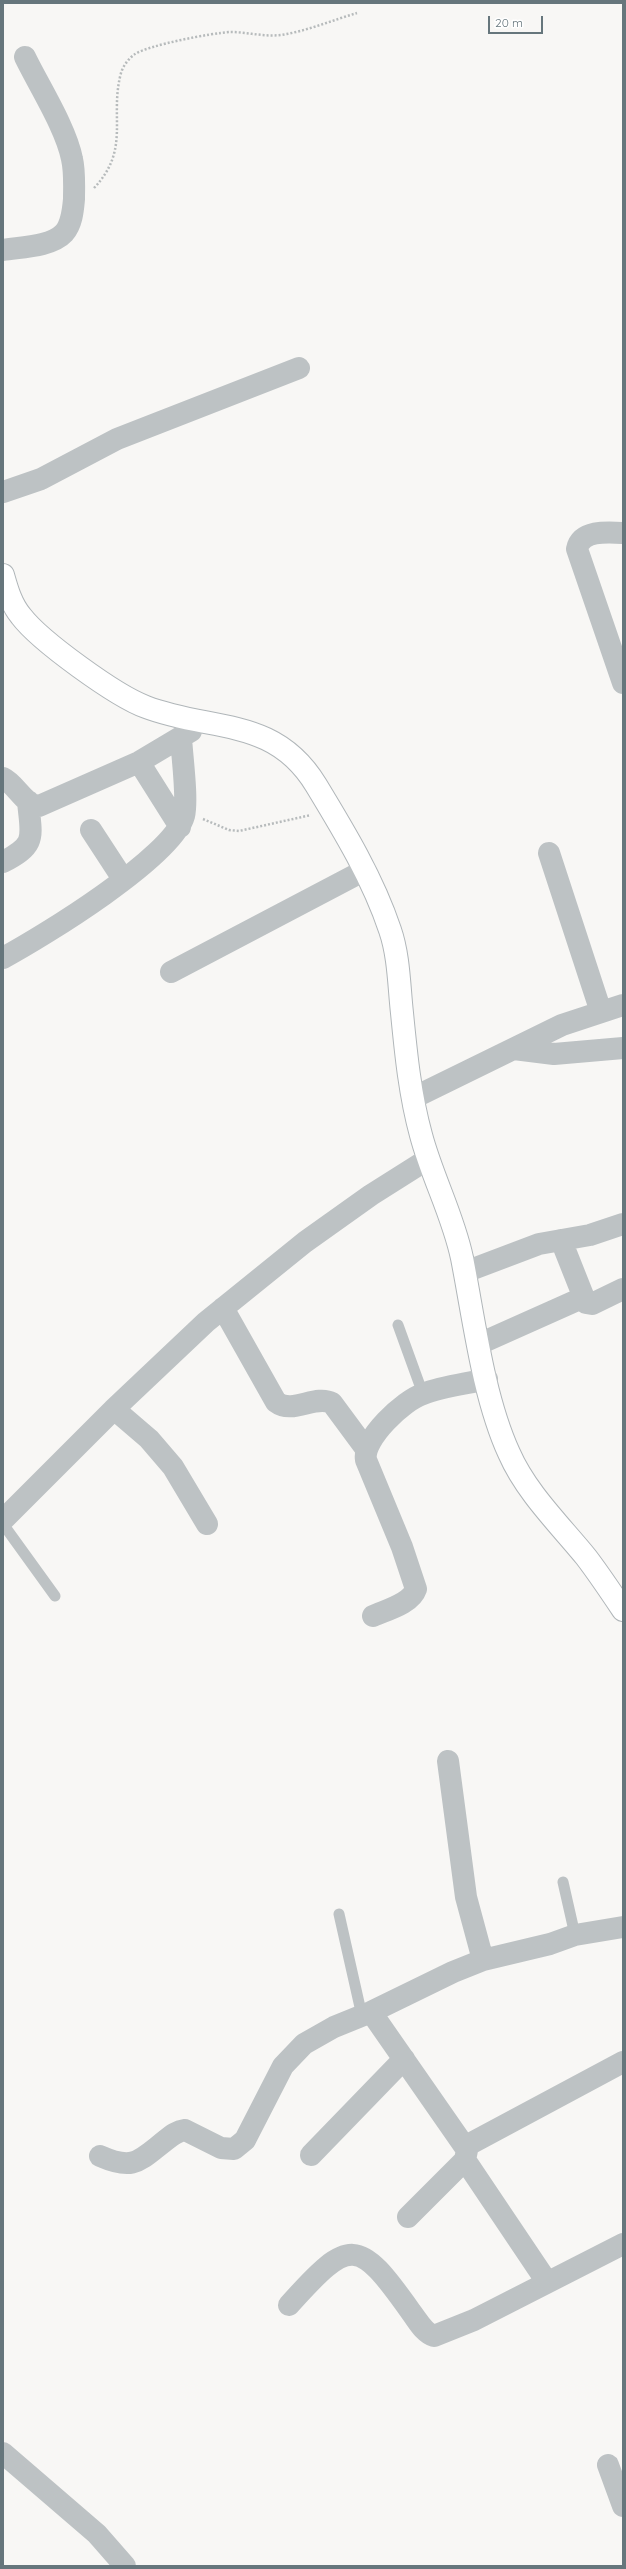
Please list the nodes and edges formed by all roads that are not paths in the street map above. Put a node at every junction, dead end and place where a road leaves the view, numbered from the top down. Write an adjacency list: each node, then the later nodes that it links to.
1 (25, 57): 2 (street)
2 (3, 250)
3 (299, 368): 4 (street)
4 (3, 492)
5 (623, 533): 7 (street)
6 (3, 574): 8 (street)
7 (623, 683)
8 (206, 721): 9 (street); 17 (street)
9 (181, 737): 10 (street); 13 (street)
10 (139, 762): 12 (street); 13 (street)
11 (3, 778): 12 (street)
12 (28, 801): 16 (street)
13 (182, 819): 18 (street)
14 (91, 830): 18 (street)
15 (549, 853): 22 (street)
16 (3, 862)
17 (365, 870): 20 (street); 25 (street)
18 (123, 879): 19 (street)
19 (3, 958)
20 (172, 972)
21 (623, 1005): 22 (street)
22 (601, 1012): 24 (street)
23 (623, 1048): 24 (street)
24 (514, 1049): 25 (street)
25 (413, 1098): 26 (street)
26 (428, 1159): 29 (street); 32 (street)
27 (623, 1224): 28 (street)
28 (561, 1240): 29 (street); 31 (street)
29 (464, 1272): 34 (street)
30 (623, 1289): 31 (street)
31 (582, 1298): 34 (street)
32 (223, 1308): 37 (street); 38 (street)
33 (398, 1325): 36 (lane)
34 (480, 1344): 35 (street)
35 (487, 1379): 36 (street); 43 (street)
36 (422, 1394): 38 (street)
37 (114, 1409): 39 (street); 41 (street)
38 (366, 1449): 44 (street)
39 (3, 1520)
40 (3, 1524): 42 (lane)
41 (207, 1524)
42 (55, 1596)
43 (623, 1610)
44 (373, 1616)
45 (448, 1761): 50 (street)
46 (563, 1882): 49 (lane)
47 (339, 1914): 51 (lane)
48 (623, 1927): 49 (street)
49 (575, 1935): 50 (street)
50 (483, 1960): 51 (street)
51 (367, 2014): 52 (street); 56 (street)
52 (404, 2059): 54 (street); 55 (street)
53 (623, 2062): 54 (street)
54 (465, 2153): 57 (street); 59 (street)
55 (311, 2155)
56 (100, 2156)
57 (408, 2217)
58 (623, 2244): 59 (street)
59 (546, 2282): 60 (street)
60 (289, 2305)
61 (3, 2453): 64 (street)
62 (608, 2465): 63 (street)
63 (623, 2506)
64 (125, 2566)

